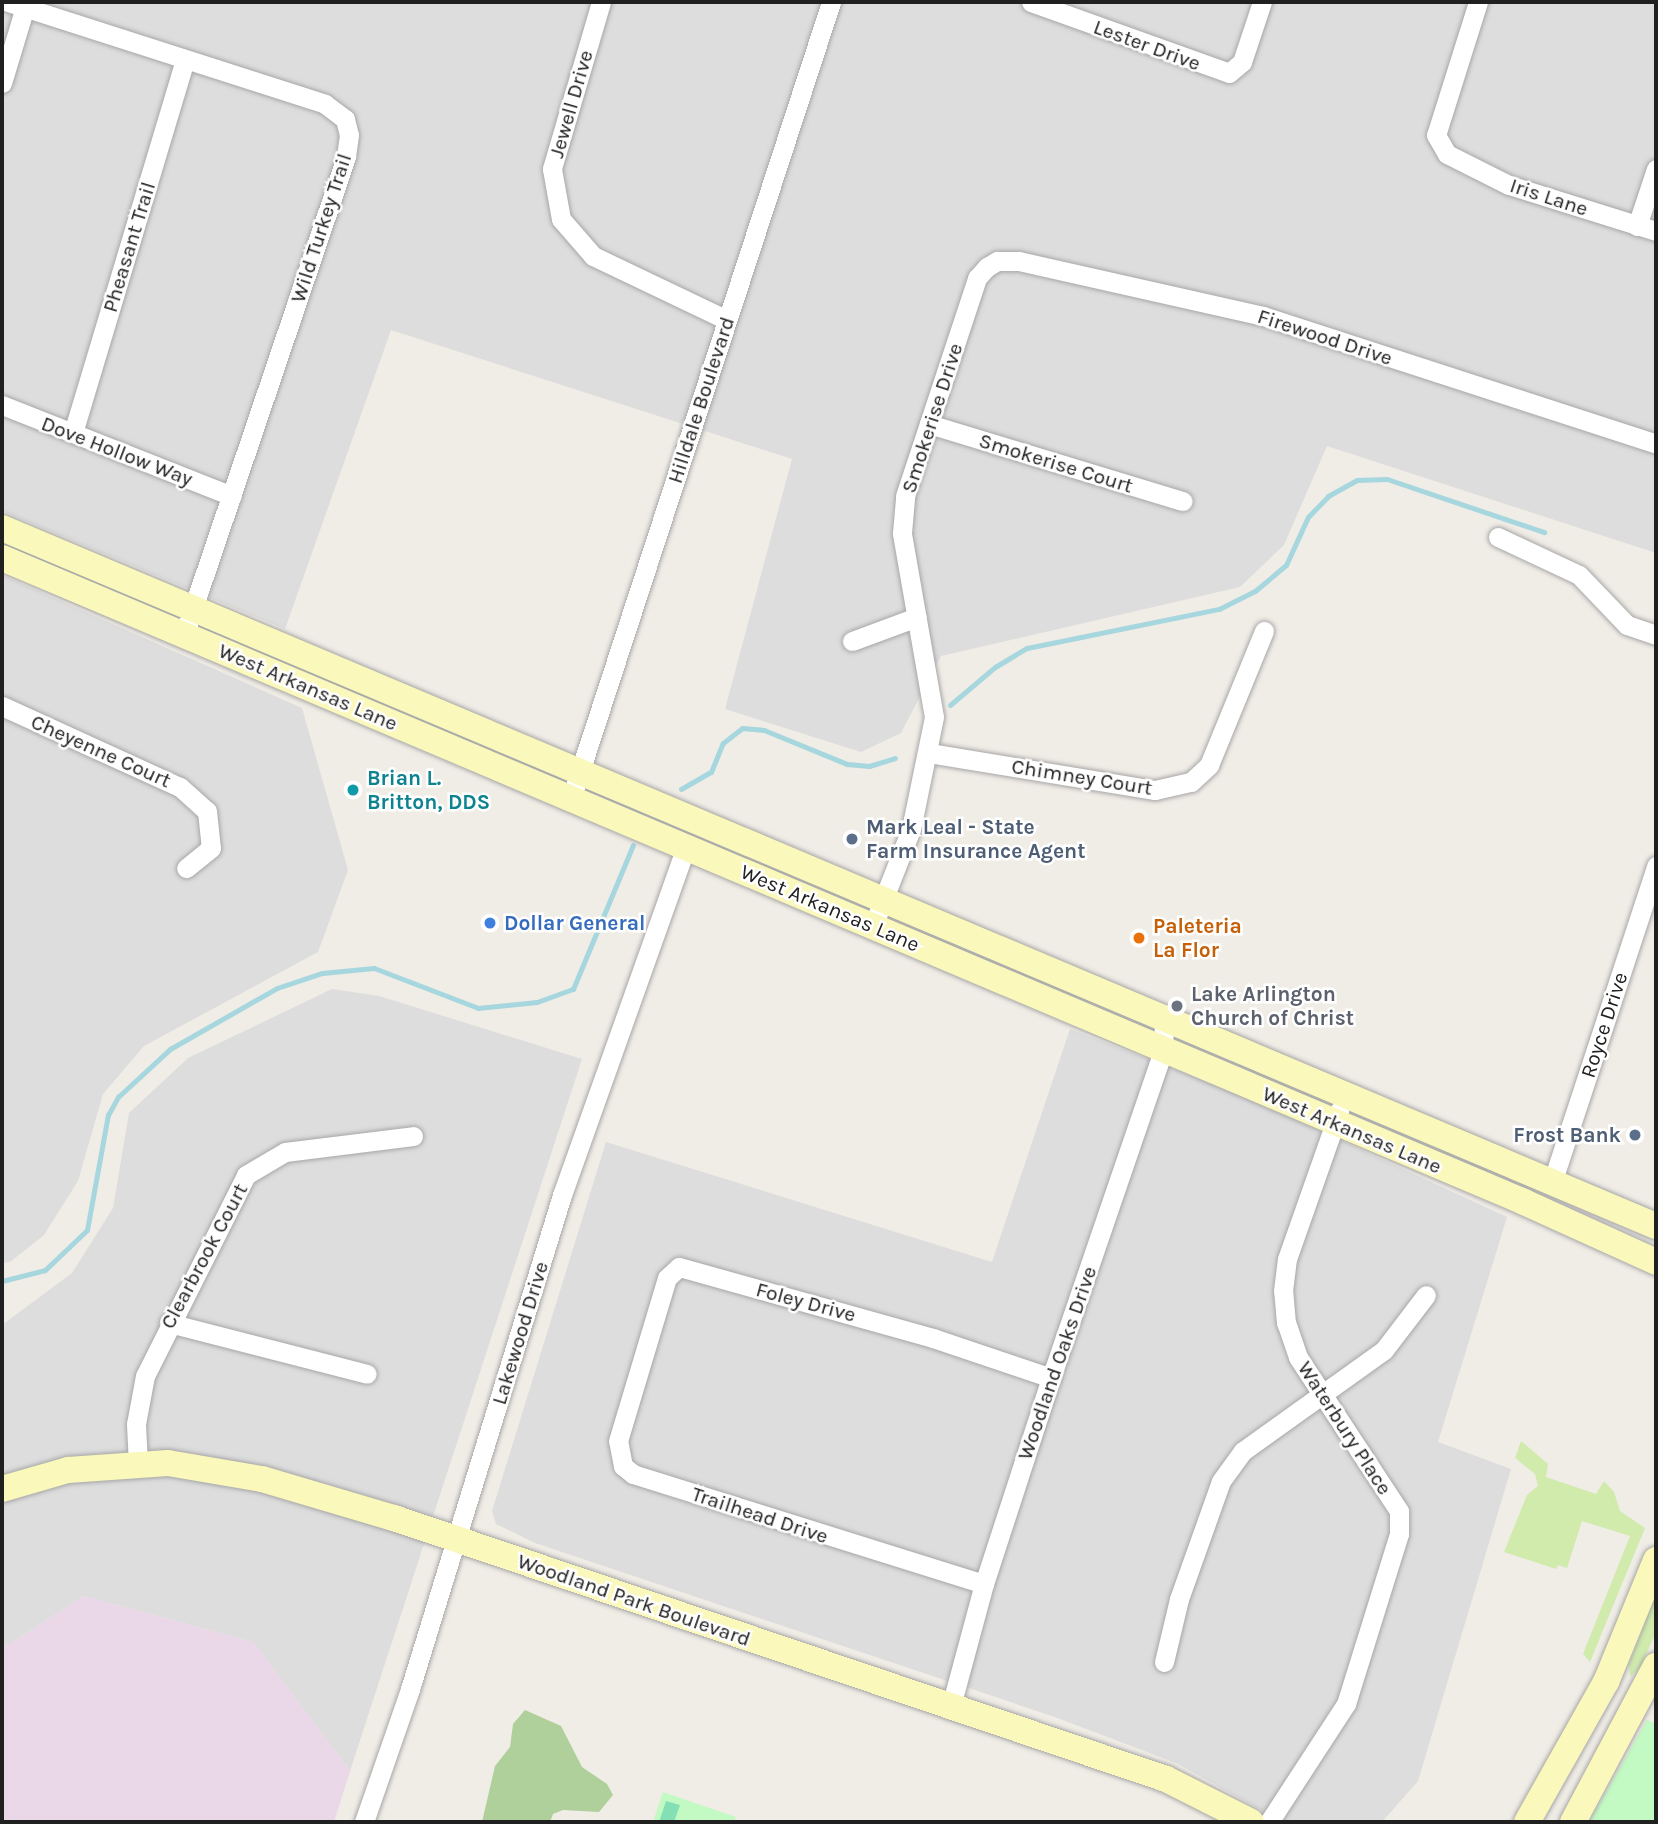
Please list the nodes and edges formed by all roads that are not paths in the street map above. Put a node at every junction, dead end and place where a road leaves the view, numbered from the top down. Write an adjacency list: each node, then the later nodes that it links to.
1 (601, 2): 12 (street, Jewell Drive)
2 (831, 2): 12 (street, Hilldale Boulevard)
3 (1262, 2): 6 (street, Lester Drive)
4 (1478, 2): 10 (street, Iris Lane)
5 (17, 4): 7 (street, Wild Turkey Trail); 8 (street)
6 (1043, 4)
7 (185, 60): 15 (street, Pheasant Trail); 17 (street, Wild Turkey Trail)
8 (2, 83)
9 (1656, 169): 10 (street)
10 (1647, 228)
11 (987, 267): 14 (street, Smokerise Drive); 16 (street, Firewood Drive)
12 (727, 320): 30 (street, Hilldale Boulevard)
13 (2, 405): 15 (street, Dove Hollow Way)
14 (929, 424): 18 (street, Smokerise Court); 23 (street, Smokerise Drive)
15 (72, 433): 17 (street, Dove Hollow Way)
16 (1656, 444)
17 (232, 496): 22 (street, Wild Turkey Trail)
18 (1183, 501)
19 (4, 535): 22 (main road, West Arkansas Lane)
20 (1498, 537): 26 (street)
21 (2, 558): 25 (main road, West Arkansas Lane)
22 (193, 609): 25 (street, Wild Turkey Trail); 30 (main road, West Arkansas Lane)
23 (916, 617): 27 (street); 29 (street, Smokerise Drive)
24 (1265, 631): 29 (street, Chimney Court)
25 (184, 635): 31 (main road, West Arkansas Lane)
26 (1656, 635)
27 (852, 641)
28 (2, 706): 34 (street, Cheyenne Court)
29 (929, 753): 35 (street, Smokerise Drive)
30 (580, 773): 31 (street, Hilldale Boulevard); 35 (main road, West Arkansas Lane)
31 (571, 799): 32 (main road, West Arkansas Lane)
32 (686, 846): 35 (main road, West Arkansas Lane); 54 (street, Lakewood Drive)
33 (1656, 866): 43 (street, Royce Drive)
34 (186, 868)
35 (878, 914): 36 (main road, West Arkansas Lane); 37 (main road, West Arkansas Lane)
36 (1164, 1021): 37 (street, Woodland Oaks Drive); 38 (main road, West Arkansas Lane)
37 (1163, 1051): 39 (main road, West Arkansas Lane); 49 (street, Woodland Oaks Drive)
38 (1344, 1097): 39 (street, Waterbury Place); 41 (main road, West Arkansas Lane)
39 (1335, 1123): 42 (main road, West Arkansas Lane); 51 (street, Waterbury Place)
40 (413, 1136): 47 (street, Clearbrook Court)
41 (1449, 1140): 42 (main road); 43 (main road, West Arkansas Lane)
42 (1438, 1166): 45 (main road, West Arkansas Lane)
43 (1552, 1183): 44 (main road, West Arkansas Lane)
44 (1656, 1226)
45 (1656, 1262)
46 (1426, 1295): 51 (street)
47 (169, 1323): 48 (street); 52 (street, Clearbrook Court)
48 (367, 1374)
49 (1051, 1378): 50 (street, Foley Drive); 56 (street, Woodland Oaks Drive)
50 (636, 1381): 56 (street, Trailhead Drive)
51 (1324, 1396): 57 (street); 64 (street, Waterbury Place)
52 (138, 1464): 53 (main road, Woodland Park Boulevard); 54 (main road, Woodland Park Boulevard)
53 (2, 1489)
54 (456, 1540): 61 (main road, Woodland Park Boulevard); 62 (street, Lakewood Drive)
55 (1656, 1560): 59 (main road)
56 (985, 1584): 61 (street, Woodland Oaks Drive)
57 (1164, 1662)
58 (1656, 1666): 60 (main road)
59 (1606, 1682): 60 (main road); 65 (main road)
60 (1638, 1704): 66 (main road)
61 (951, 1706): 63 (main road, Woodland Park Boulevard)
62 (364, 1822)
63 (1251, 1822)
64 (1269, 1822)
65 (1527, 1822)
66 (1573, 1822)

